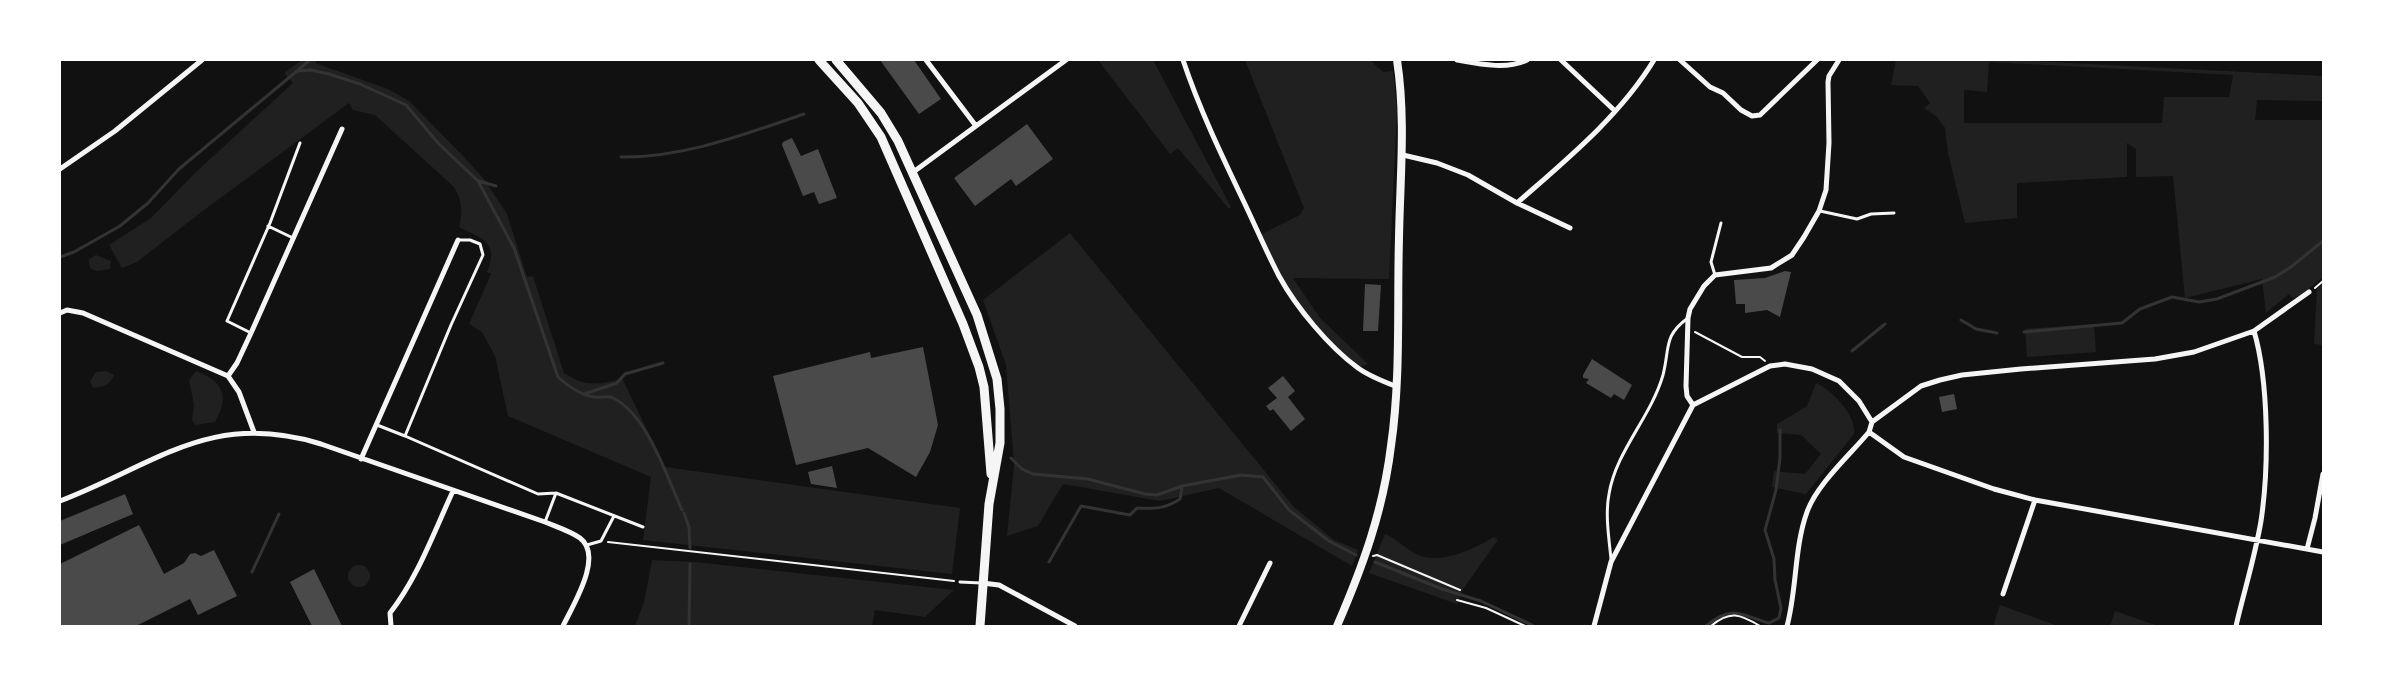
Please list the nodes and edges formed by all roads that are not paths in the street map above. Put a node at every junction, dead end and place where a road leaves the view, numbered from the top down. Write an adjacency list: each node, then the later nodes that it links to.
1 (202, 60): 20 (street)
2 (819, 60): 46 (main road)
3 (836, 60): 21 (main road)
4 (926, 60): 16 (street)
5 (1066, 60): 16 (street)
6 (1183, 60): 37 (street)
7 (1397, 60): 19 (street)
8 (1457, 60): 9 (street)
9 (1527, 60)
10 (1561, 60): 15 (street)
11 (1654, 60): 15 (street)
12 (1680, 60): 13 (street)
13 (1817, 60)
14 (1839, 60): 23 (street)
15 (1614, 110): 22 (street)
16 (976, 126): 21 (street)
17 (342, 129): 28 (street)
18 (300, 143): 26 (lane)
19 (1402, 155): 22 (street); 37 (street)
20 (60, 169)
21 (912, 174): 46 (main road)
22 (1517, 202): 27 (street)
23 (1819, 211): 24 (lane); 30 (street)
24 (1894, 213)
25 (1721, 223): 30 (lane)
26 (268, 226): 28 (lane); 35 (lane)
27 (1570, 228)
28 (293, 238): 35 (street)
29 (458, 240): 40 (street); 43 (lane)
30 (1715, 275): 33 (street)
31 (2310, 292): 34 (street)
32 (60, 313): 36 (street)
33 (1688, 318): 38 (street); 58 (lane)
34 (2254, 330): 39 (street); 54 (street)
35 (251, 333): 36 (street)
36 (228, 376): 41 (street)
37 (1395, 386): 68 (street)
38 (1693, 405): 39 (street); 58 (street)
39 (1872, 422): 42 (street)
40 (377, 425): 43 (lane); 44 (street)
41 (254, 432): 44 (street); 50 (street)
42 (1869, 432): 49 (street); 70 (street)
43 (405, 436): 48 (lane)
44 (361, 459): 47 (street)
45 (2323, 474): 56 (street)
46 (992, 484): 61 (main road)
47 (453, 490): 52 (street); 63 (street)
48 (556, 492): 51 (lane); 52 (lane)
49 (2035, 500): 54 (street); 62 (street)
50 (60, 501)
51 (614, 516): 53 (lane); 55 (lane)
52 (545, 522): 55 (street)
53 (643, 527)
54 (2257, 541): 56 (street); 71 (street)
55 (587, 545): 64 (street)
56 (2306, 550): 57 (street)
57 (2323, 552)
58 (1611, 562): 69 (street)
59 (1270, 563): 67 (street)
60 (960, 582): 61 (lane)
61 (981, 583): 65 (main road); 66 (street)
62 (2003, 594)
63 (391, 626)
64 (563, 626)
65 (980, 626)
66 (1075, 626)
67 (1239, 626)
68 (1337, 626)
69 (1594, 626)
70 (1786, 626)
71 (2236, 626)

